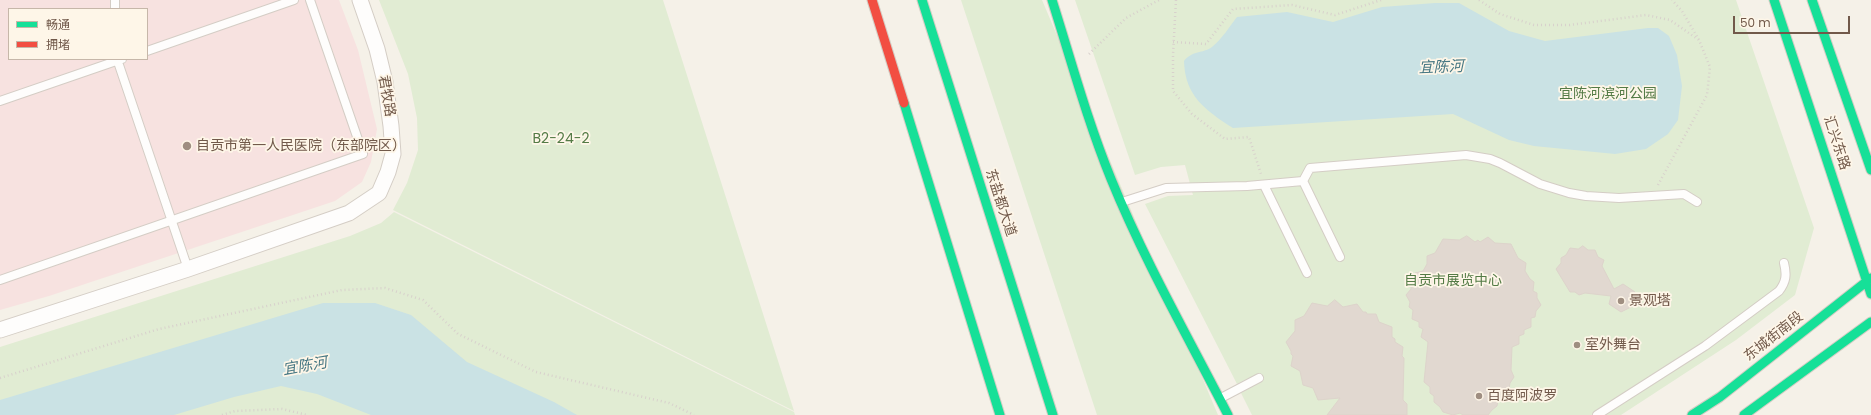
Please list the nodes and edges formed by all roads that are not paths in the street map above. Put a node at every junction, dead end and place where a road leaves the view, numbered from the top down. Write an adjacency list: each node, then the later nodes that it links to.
1 (294, 0): 11 (lane)
2 (310, 0): 19 (lane)
3 (360, 0): 22 (street, 君牧路)
4 (863, 0): 10 (main road)
5 (872, 0): 10 (main road)
6 (922, 0): 32 (main road, 东盐都大道)
7 (1052, 0): 18 (main road)
8 (1774, 0): 25 (main road, 汇兴东路)
9 (1812, 0): 14 (main road, 汇兴东路)
10 (885, 43): 31 (main road)
11 (148, 50)
12 (119, 60): 13 (lane); 19 (lane)
13 (0, 101)
14 (1871, 170)
15 (1303, 181): 16 (lane); 17 (lane); 20 (lane)
16 (1264, 185): 18 (lane); 23 (lane)
17 (1697, 202)
18 (1121, 203): 30 (main road)
19 (172, 220): 22 (lane); 24 (lane)
20 (1340, 257)
21 (1784, 263): 34 (lane)
22 (188, 269): 28 (street)
23 (1307, 274)
24 (0, 280)
25 (1869, 280): 26 (main road, 汇兴东路); 35 (main road, 东城街南段)
26 (1871, 294)
27 (1871, 322): 36 (main road)
28 (0, 330)
29 (1259, 378): 30 (lane)
30 (1220, 399): 33 (main road)
31 (1000, 415)
32 (1053, 415)
33 (1228, 415)
34 (1597, 415)
35 (1692, 415)
36 (1744, 415)

